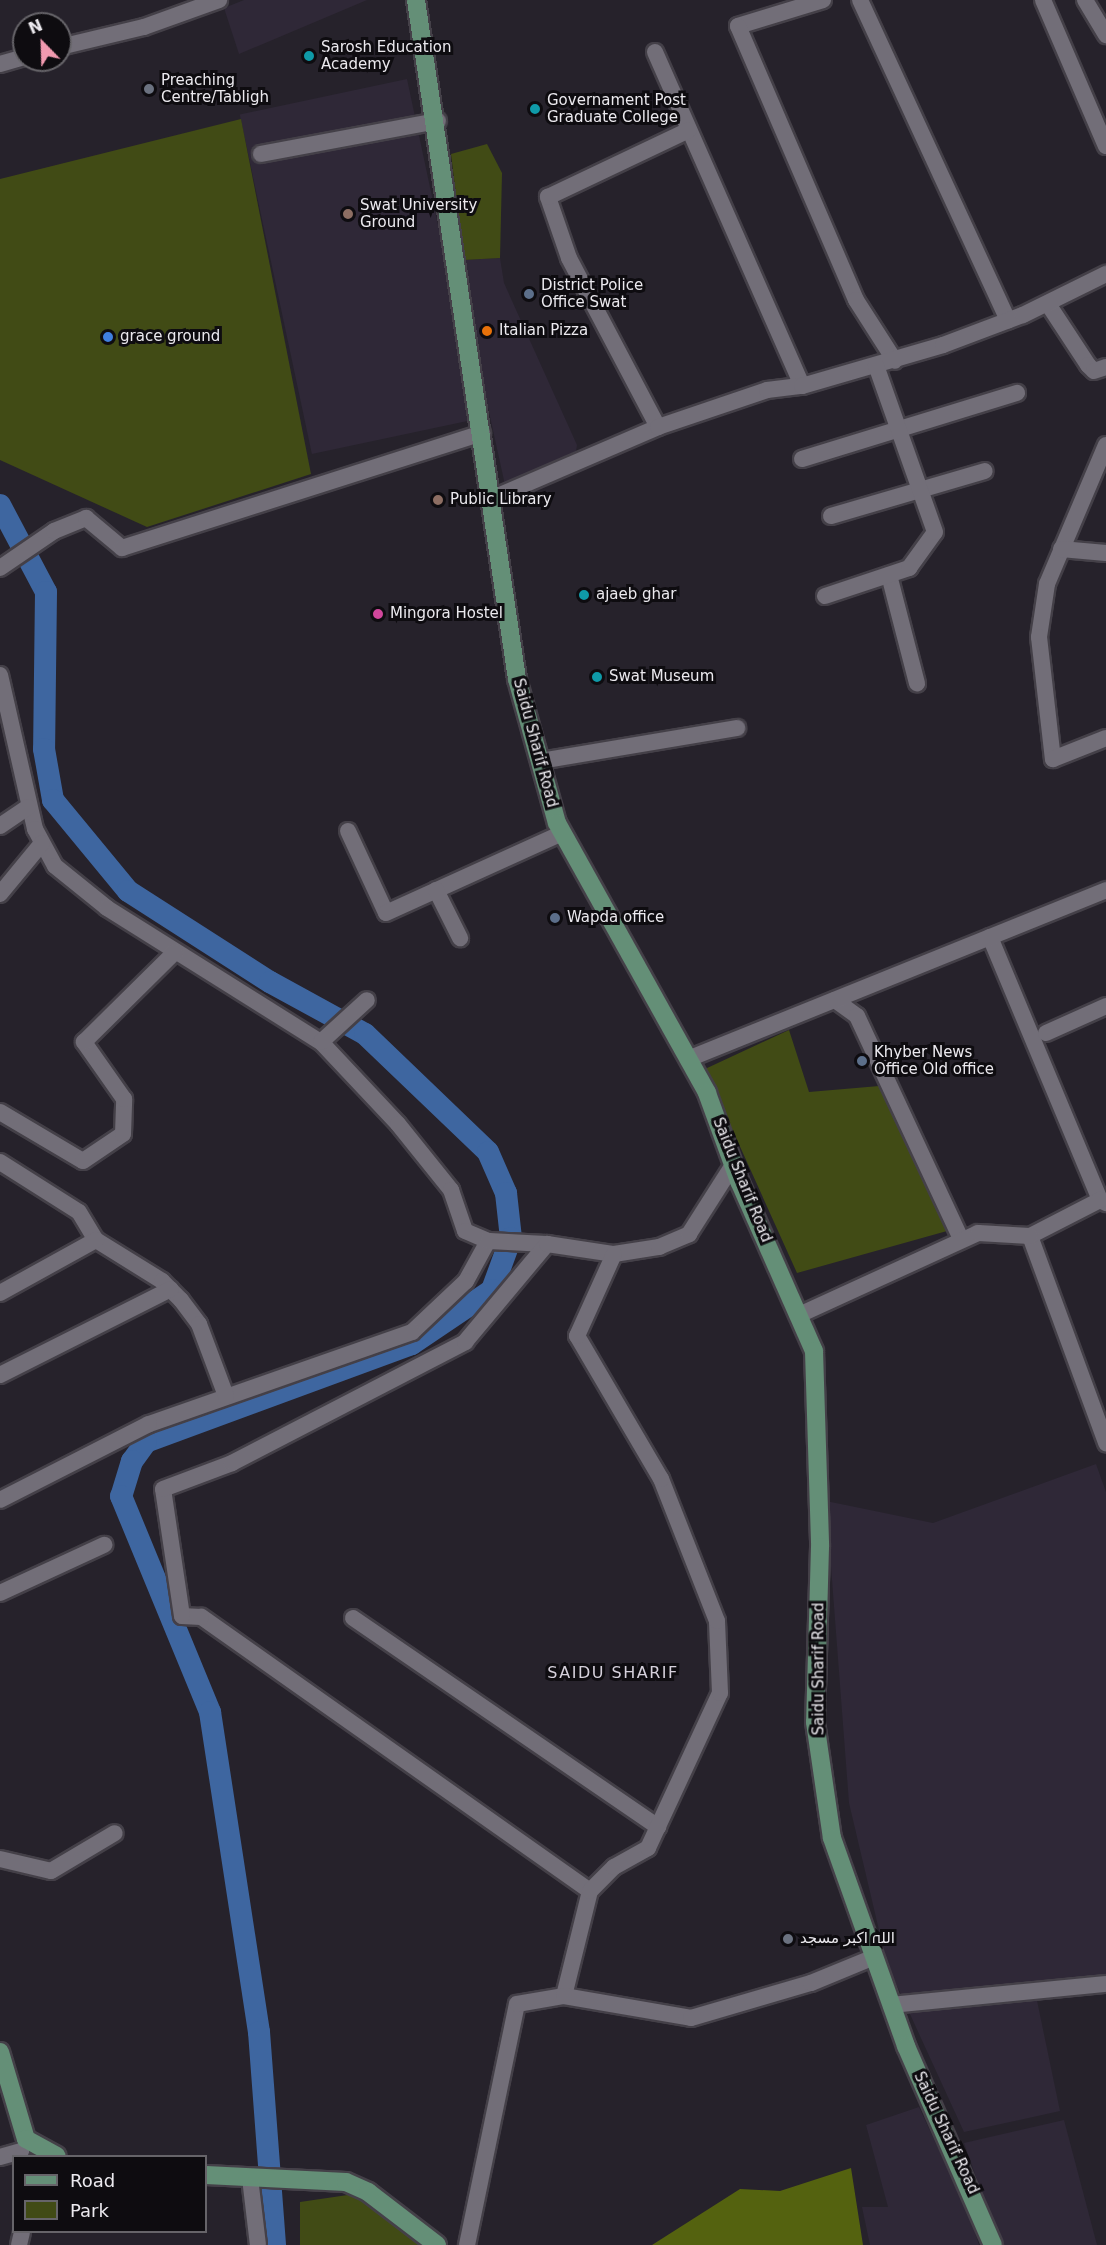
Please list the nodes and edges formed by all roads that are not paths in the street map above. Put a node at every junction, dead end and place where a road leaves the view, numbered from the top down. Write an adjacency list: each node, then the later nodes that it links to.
1 (219, 0): 8 (street)
2 (416, 0): 12 (main road)
3 (421, 0): 12 (main road)
4 (823, 0): 19 (street)
5 (860, 0): 18 (street)
6 (1043, 0): 14 (street)
7 (1085, 0): 9 (street)
8 (199, 4): 10 (street)
9 (1106, 35)
10 (72, 43)
11 (655, 52): 13 (street)
12 (440, 122): 15 (street); 26 (main road, Saidu Sharif Road)
13 (689, 130): 22 (street); 24 (street)
14 (1106, 146)
15 (261, 154)
16 (1106, 274): 17 (street)
17 (1048, 304): 18 (street); 21 (street)
18 (1008, 321): 19 (street)
19 (895, 361): 20 (street)
20 (876, 365): 22 (street); 25 (street)
21 (1106, 367)
22 (802, 386): 24 (street)
23 (1017, 393): 25 (street)
24 (658, 427): 31 (street)
25 (900, 430): 28 (street); 30 (street)
26 (482, 433): 31 (main road, Saidu Sharif Road); 35 (street)
27 (1106, 445): 33 (street)
28 (802, 459)
29 (985, 471): 30 (street)
30 (921, 491): 32 (street); 36 (street)
31 (491, 499): 43 (main road, Saidu Sharif Road)
32 (831, 516)
33 (1061, 549): 34 (street); 42 (street)
34 (1106, 553)
35 (0, 568)
36 (889, 575): 37 (street); 39 (street)
37 (825, 596)
38 (0, 675): 40 (street)
39 (917, 683)
40 (6, 728): 44 (street)
41 (737, 728): 43 (street)
42 (1106, 738)
43 (540, 761): 47 (main road, Saidu Sharif Road)
44 (28, 807): 45 (street); 48 (street)
45 (0, 826)
46 (348, 831): 49 (street)
47 (562, 833): 49 (street); 60 (main road, Saidu Sharif Road)
48 (42, 843): 51 (street); 54 (street)
49 (436, 890): 53 (street)
50 (1106, 890): 52 (street)
51 (0, 894)
52 (990, 937): 56 (street); 64 (street)
53 (460, 938)
54 (175, 952): 59 (street); 61 (street)
55 (367, 1000): 59 (street)
56 (835, 1000): 60 (street); 66 (street)
57 (1106, 1006): 58 (street)
58 (1046, 1033)
59 (321, 1042): 68 (street)
60 (687, 1059): 63 (main road, Saidu Sharif Road)
61 (0, 1112)
62 (0, 1162): 67 (street)
63 (733, 1165): 70 (street); 73 (main road, Saidu Sharif Road)
64 (1103, 1202): 65 (street)
65 (1030, 1236): 66 (street); 76 (street)
66 (961, 1239): 73 (street)
67 (96, 1240): 71 (street); 72 (street)
68 (489, 1241): 69 (street); 75 (street)
69 (546, 1244): 70 (street); 84 (street)
70 (614, 1254): 81 (street)
71 (171, 1289): 74 (street); 75 (street)
72 (0, 1293)
73 (799, 1315): 85 (main road, Saidu Sharif Road)
74 (0, 1375)
75 (226, 1396): 77 (street)
76 (1106, 1443)
77 (0, 1500)
78 (104, 1545): 79 (street)
79 (0, 1593)
80 (353, 1618): 81 (street)
81 (658, 1827): 84 (street)
82 (115, 1833): 83 (street)
83 (0, 1859)
84 (590, 1891): 87 (street)
85 (874, 1957): 87 (street); 88 (main road, Saidu Sharif Road)
86 (1106, 1984): 88 (street)
87 (564, 1996): 97 (street)
88 (891, 2005): 98 (main road, Saidu Sharif Road)
89 (0, 2052): 90 (main road)
90 (23, 2149): 91 (main road); 92 (street)
91 (48, 2155)
92 (0, 2157)
93 (207, 2175): 94 (main road)
94 (250, 2178): 95 (street); 96 (main road)
95 (258, 2245)
96 (438, 2245)
97 (467, 2245)
98 (993, 2245)

